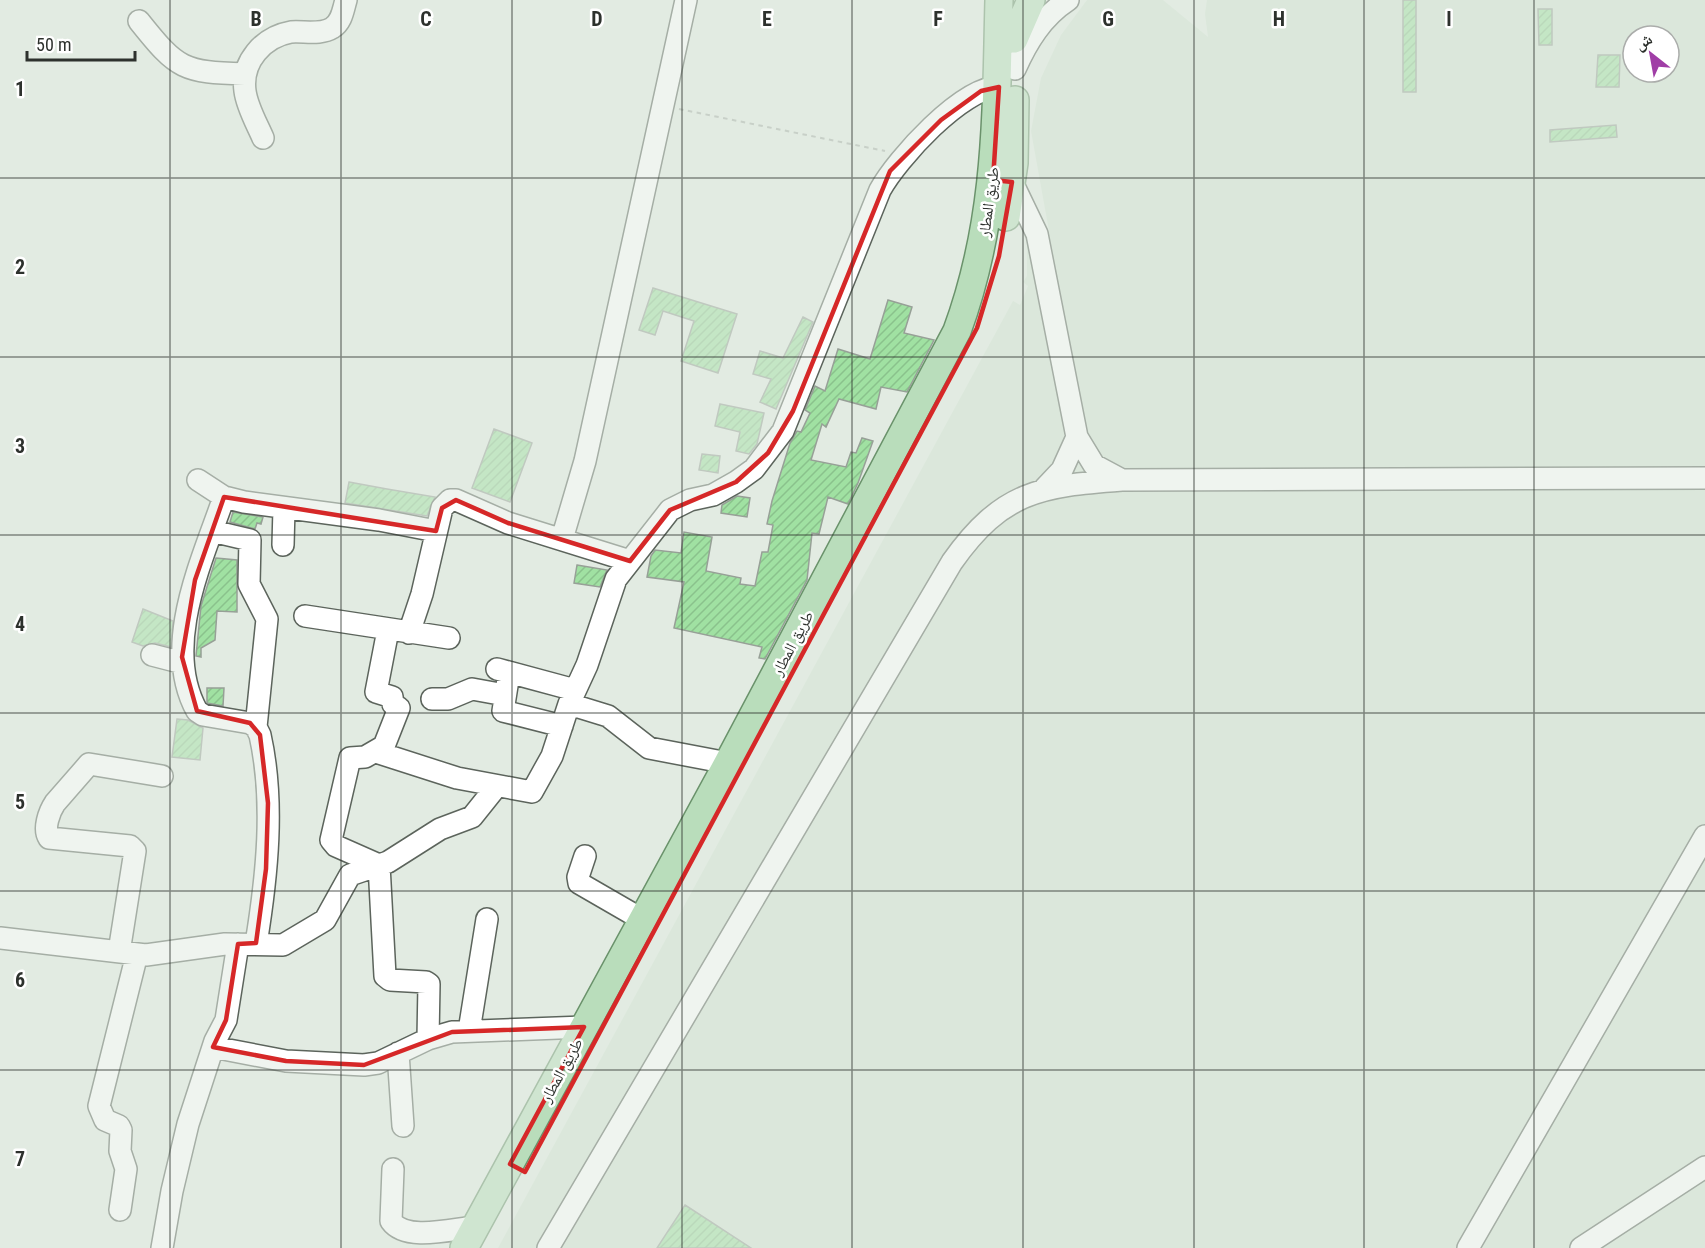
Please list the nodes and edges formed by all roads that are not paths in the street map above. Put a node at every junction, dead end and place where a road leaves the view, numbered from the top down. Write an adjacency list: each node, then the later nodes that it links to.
1 (346, 0): 8 (street)
2 (687, 0): 21 (street)
3 (1031, 0): 7 (main road)
4 (1068, 0): 9 (street)
5 (1001, 3): 7 (main road, طريق المطار); 9 (main road, طريق المطار)
6 (139, 21): 8 (street)
7 (1014, 39): 9 (main road, طريق المطار)
8 (245, 74): 10 (street)
9 (1007, 78): 11 (main road, طريق المطار); 23 (street)
10 (263, 138)
11 (1002, 181): 12 (street); 35 (main road, طريق المطار); 53 (main road, طريق المطار)
12 (1077, 437): 15 (street); 16 (street)
13 (1705, 478): 15 (street)
14 (198, 480): 17 (street)
15 (1122, 480): 16 (street)
16 (1045, 488): 58 (street)
17 (224, 496): 18 (street); 19 (street)
18 (284, 508): 20 (street); 22 (street)
19 (212, 531): 28 (street); 33 (street)
20 (436, 531): 21 (street); 25 (street)
21 (562, 539): 23 (street)
22 (283, 545)
23 (630, 561): 30 (street)
24 (305, 616): 25 (street)
25 (399, 632): 26 (street); 31 (street)
26 (449, 638)
27 (152, 655): 28 (street)
28 (183, 663): 33 (street)
29 (505, 695): 30 (street); 31 (street); 32 (street)
30 (572, 697): 32 (street); 35 (street)
31 (415, 704): 34 (street)
32 (562, 726): 37 (street)
33 (256, 727): 44 (street)
34 (376, 752): 37 (street); 40 (street)
35 (728, 763): 42 (main road, طريق المطار)
36 (162, 777): 45 (street)
37 (496, 787): 40 (street)
38 (1705, 836): 59 (street)
39 (585, 856): 42 (street)
40 (379, 865): 44 (street); 48 (street)
41 (488, 919): 47 (street)
42 (643, 920): 46 (main road, طريق المطار)
43 (0, 938): 45 (street)
44 (247, 944): 45 (street); 49 (street)
45 (128, 953): 55 (street)
46 (584, 1027): 47 (street); 53 (main road, طريق المطار)
47 (469, 1031): 48 (street)
48 (428, 1039): 50 (street)
49 (213, 1047): 50 (street); 57 (street)
50 (398, 1053): 51 (street)
51 (403, 1126)
52 (1705, 1167): 60 (street)
53 (517, 1168): 56 (main road, طريق المطار)
54 (393, 1169): 56 (street)
55 (120, 1210)
56 (474, 1241)
57 (162, 1248)
58 (548, 1248)
59 (1468, 1248)
60 (1581, 1248)

